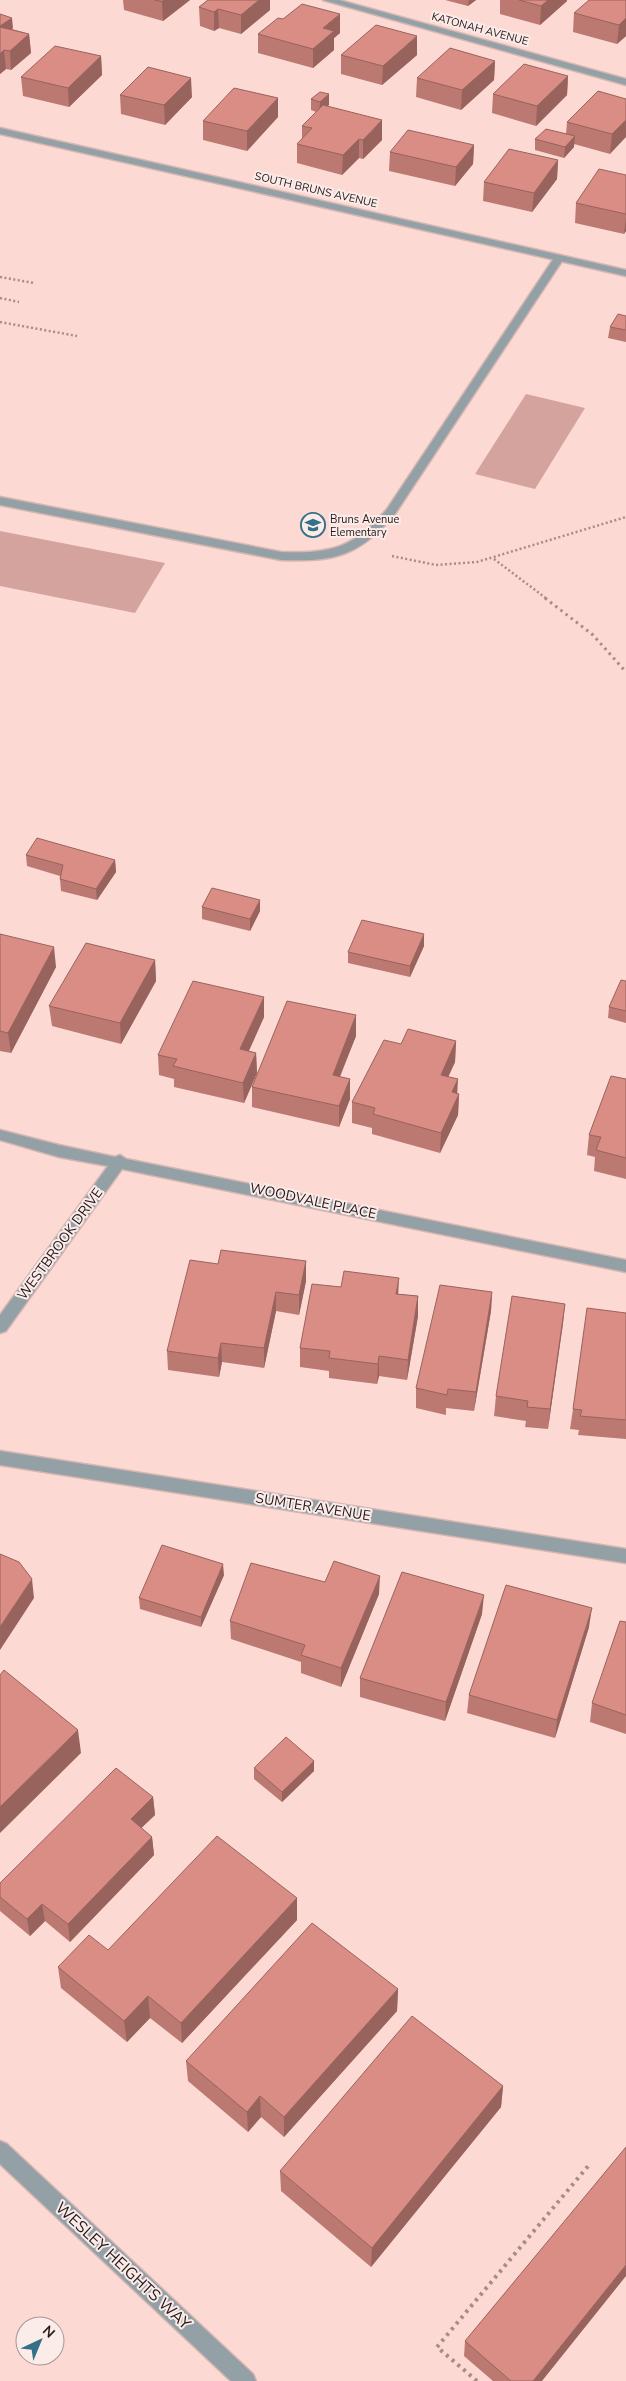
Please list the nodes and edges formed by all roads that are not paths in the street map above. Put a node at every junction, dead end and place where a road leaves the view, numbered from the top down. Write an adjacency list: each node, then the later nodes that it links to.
1 (328, 0): 2 (street, KATONAH AVENUE)
2 (626, 82)
3 (0, 132): 4 (street, SOUTH BRUNS AVENUE)
4 (560, 258): 5 (street, SOUTH BRUNS AVENUE); 6 (street)
5 (626, 273)
6 (0, 501)
7 (0, 1135): 8 (street, WOODVALE PLACE)
8 (120, 1162): 9 (street, WOODVALE PLACE); 10 (street, WESTBROOK DRIVE)
9 (626, 1266)
10 (0, 1327)
11 (0, 1458): 12 (street, SUMTER AVENUE)
12 (626, 1556)
13 (0, 2151): 14 (street, WESLEY HEIGHTS WAY)
14 (246, 2381)

